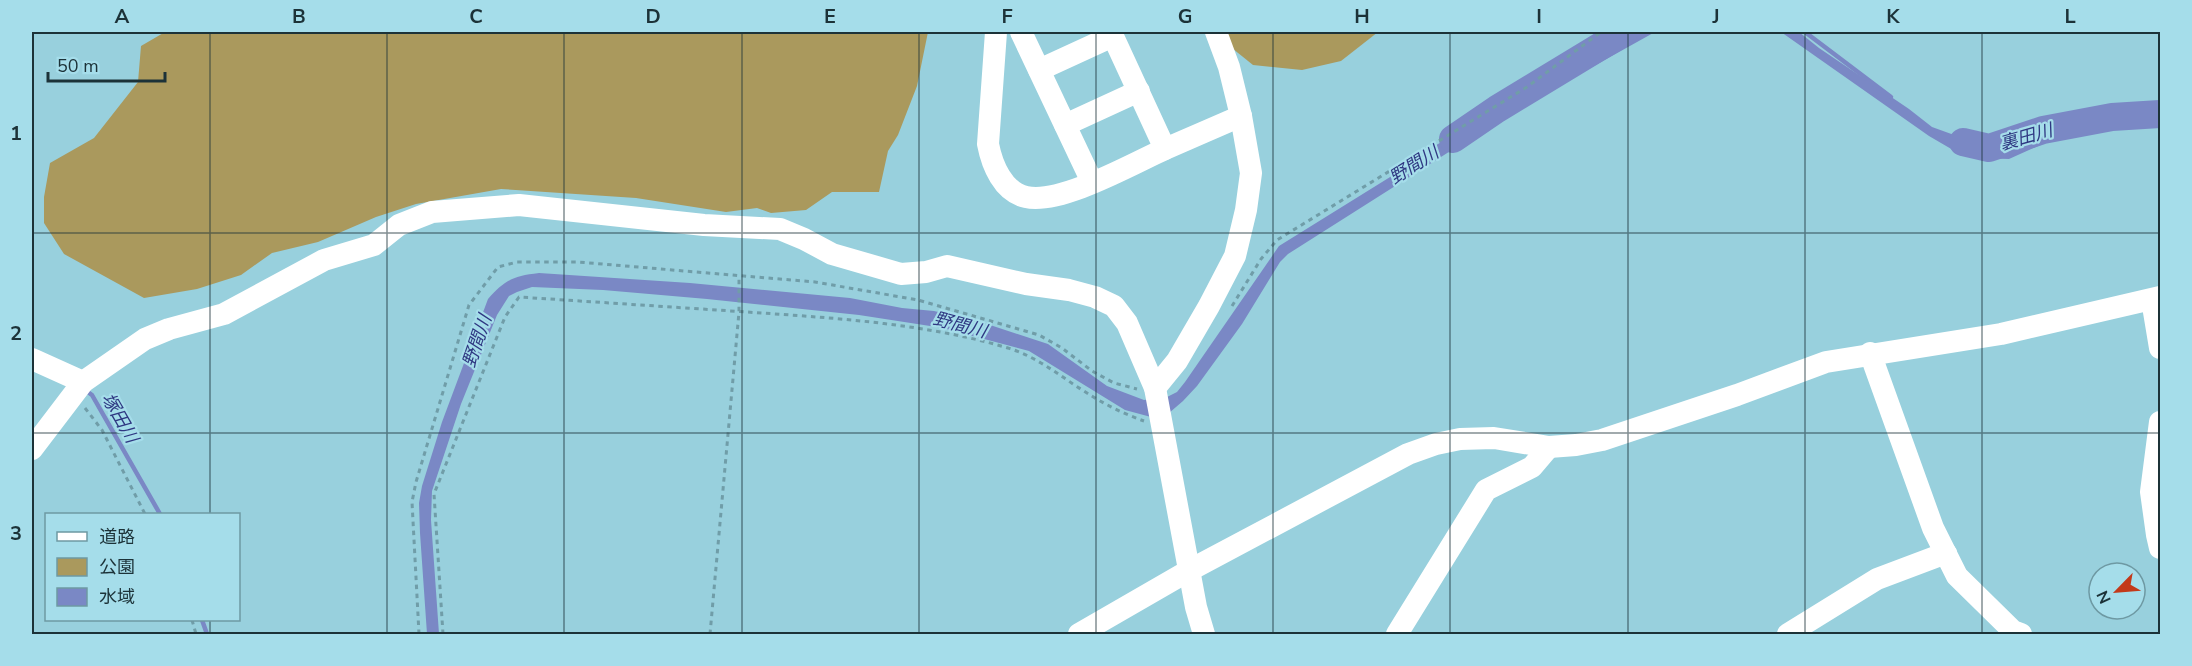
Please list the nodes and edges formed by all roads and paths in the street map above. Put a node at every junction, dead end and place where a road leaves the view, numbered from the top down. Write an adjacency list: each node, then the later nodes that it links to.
1 (996, 32): 11 (street)
2 (1021, 32): 6 (street)
3 (1216, 32): 8 (street)
4 (1601, 32): 15 (path)
5 (1112, 34): 6 (street); 7 (street)
6 (1039, 70): 9 (street)
7 (1138, 91): 9 (street); 10 (street)
8 (1241, 116): 10 (street); 19 (street)
9 (1065, 125): 11 (street)
10 (1165, 149): 11 (street)
11 (1092, 182)
12 (739, 276): 14 (path); 19 (path); 29 (path)
13 (2156, 299): 16 (street); 17 (street)
14 (739, 312): 21 (path); 30 (path); 31 (path)
15 (1227, 314)
16 (2160, 348)
17 (1870, 353): 23 (street); 27 (street)
18 (32, 359): 20 (street)
19 (1155, 388): 20 (street); 21 (street)
20 (77, 390): 24 (street); 25 (path)
21 (1160, 421): 28 (street)
22 (2160, 422): 26 (street)
23 (1549, 447): 28 (street); 34 (street)
24 (32, 449)
25 (144, 513)
26 (2160, 548)
27 (1946, 553): 35 (street); 36 (street)
28 (1190, 570): 32 (street); 33 (street)
29 (419, 634)
30 (443, 634)
31 (710, 634)
32 (1079, 634)
33 (1204, 634)
34 (1397, 634)
35 (1788, 634)
36 (2021, 634)

